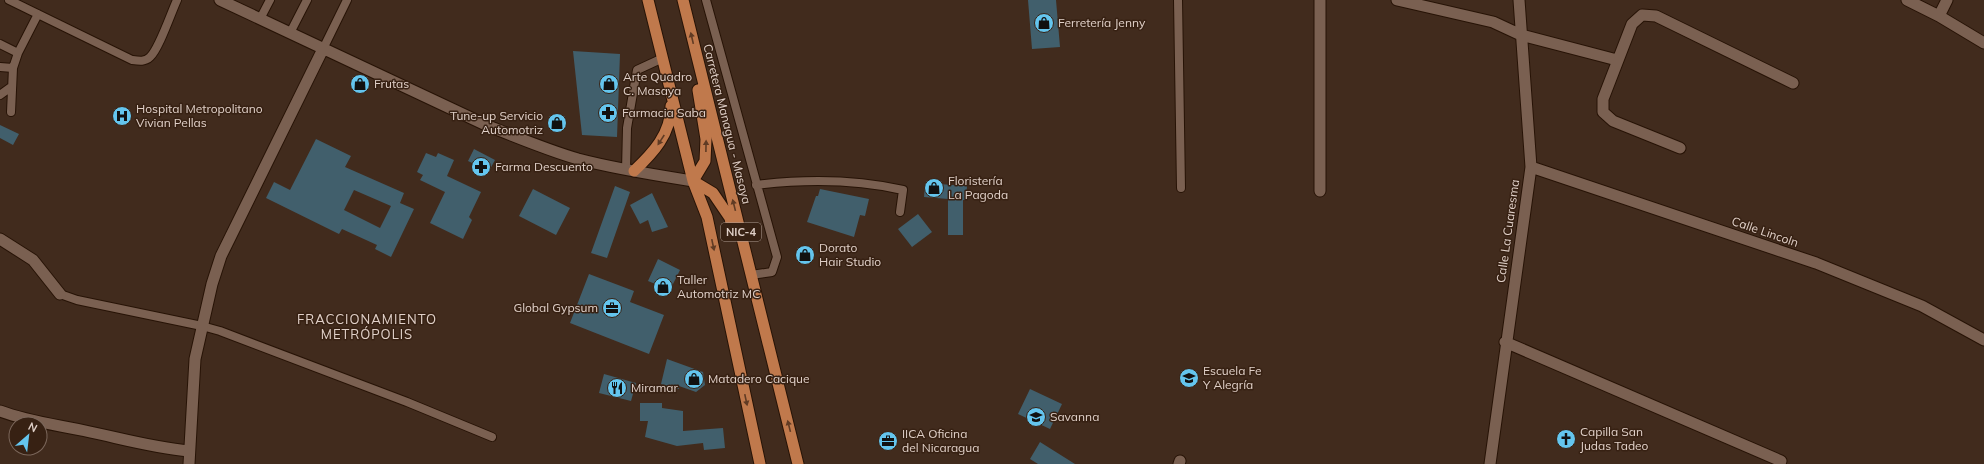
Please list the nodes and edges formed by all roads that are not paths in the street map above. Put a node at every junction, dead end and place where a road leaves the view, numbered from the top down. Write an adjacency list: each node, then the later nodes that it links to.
1 (10, 0): 16 (lane)
2 (177, 0): 16 (lane)
3 (270, 0): 18 (lane)
4 (307, 0): 19 (lane)
5 (347, 0): 23 (lane)
6 (648, 0): 25 (highway, NIC-4)
7 (683, 0): 26 (highway, Carretera Managua - Masaya / NIC-4, one-way to 7)
8 (706, 0): 39 (lane)
9 (1178, 0): 40 (lane)
10 (1320, 0): 41 (street)
11 (1397, 0): 20 (street)
12 (1519, 0): 20 (street, Calle La Cuaresma)
13 (1907, 0): 17 (street)
14 (1947, 0): 17 (street)
15 (227, 2): 18 (street)
16 (38, 14): 24 (lane)
17 (1939, 16): 21 (street)
18 (260, 19): 19 (street)
19 (290, 33): 23 (street)
20 (1521, 35): 27 (street); 36 (street, Calle La Cuaresma)
21 (1984, 43)
22 (0, 44): 24 (lane)
23 (323, 49): 37 (street); 46 (street)
24 (18, 53): 29 (lane)
25 (663, 58): 32 (highway, NIC-4); 37 (lane)
26 (697, 58): 38 (highway, one-way to 26); 44 (highway, Carretera Managua - Masaya / NIC-4, one-way to 26)
27 (1617, 60): 30 (street); 35 (street)
28 (0, 67): 29 (lane)
29 (13, 68): 31 (lane)
30 (1793, 83)
31 (11, 87): 33 (lane); 34 (lane)
32 (671, 89): 37 (highway, one-way to 37); 38 (highway, NIC-4)
33 (0, 95)
34 (11, 112)
35 (1680, 148)
36 (1531, 167): 47 (street, Calle Lincoln); 48 (street, Calle La Cuaresma)
37 (630, 170): 38 (street)
38 (693, 181): 44 (highway); 54 (highway, NIC-4, one-way to 54)
39 (756, 185): 42 (lane); 44 (lane)
40 (1181, 188)
41 (1320, 190)
42 (900, 212)
43 (0, 239): 45 (street)
44 (751, 274): 55 (highway, Carretera Managua - Masaya / NIC-4, one-way to 44)
45 (60, 294): 46 (lane)
46 (202, 326): 50 (lane); 51 (street)
47 (1984, 340)
48 (1505, 342): 52 (street); 56 (street, Calle La Cuaresma)
49 (0, 411): 51 (street)
50 (492, 437)
51 (189, 452): 53 (street)
52 (1781, 461)
53 (189, 464)
54 (760, 464)
55 (798, 464)
56 (1490, 464)

